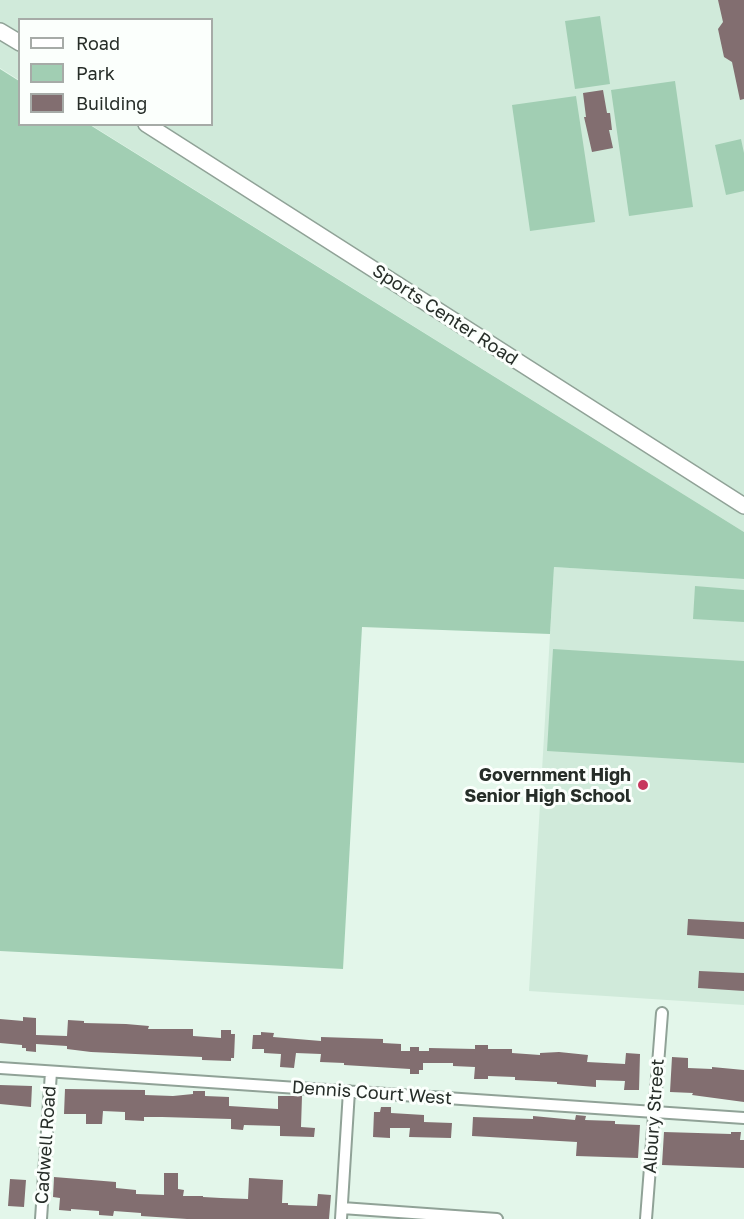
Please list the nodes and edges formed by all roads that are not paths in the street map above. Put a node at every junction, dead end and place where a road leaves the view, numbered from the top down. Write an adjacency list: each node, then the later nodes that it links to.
1 (0, 31): 2 (main road)
2 (18, 42)
3 (150, 126): 4 (main road, Sports Center Road)
4 (744, 506)
5 (662, 1013): 9 (street, Albury Street)
6 (0, 1068): 7 (street, Dennis Court West)
7 (51, 1072): 8 (street, Dennis Court West); 12 (street, Cadwell Road)
8 (349, 1091): 9 (street, Dennis Court West); 11 (street)
9 (655, 1112): 10 (street, Dennis Court West); 14 (street, Albury Street)
10 (744, 1118)
11 (341, 1214): 13 (street)
12 (41, 1219)
13 (497, 1219)
14 (646, 1219)

